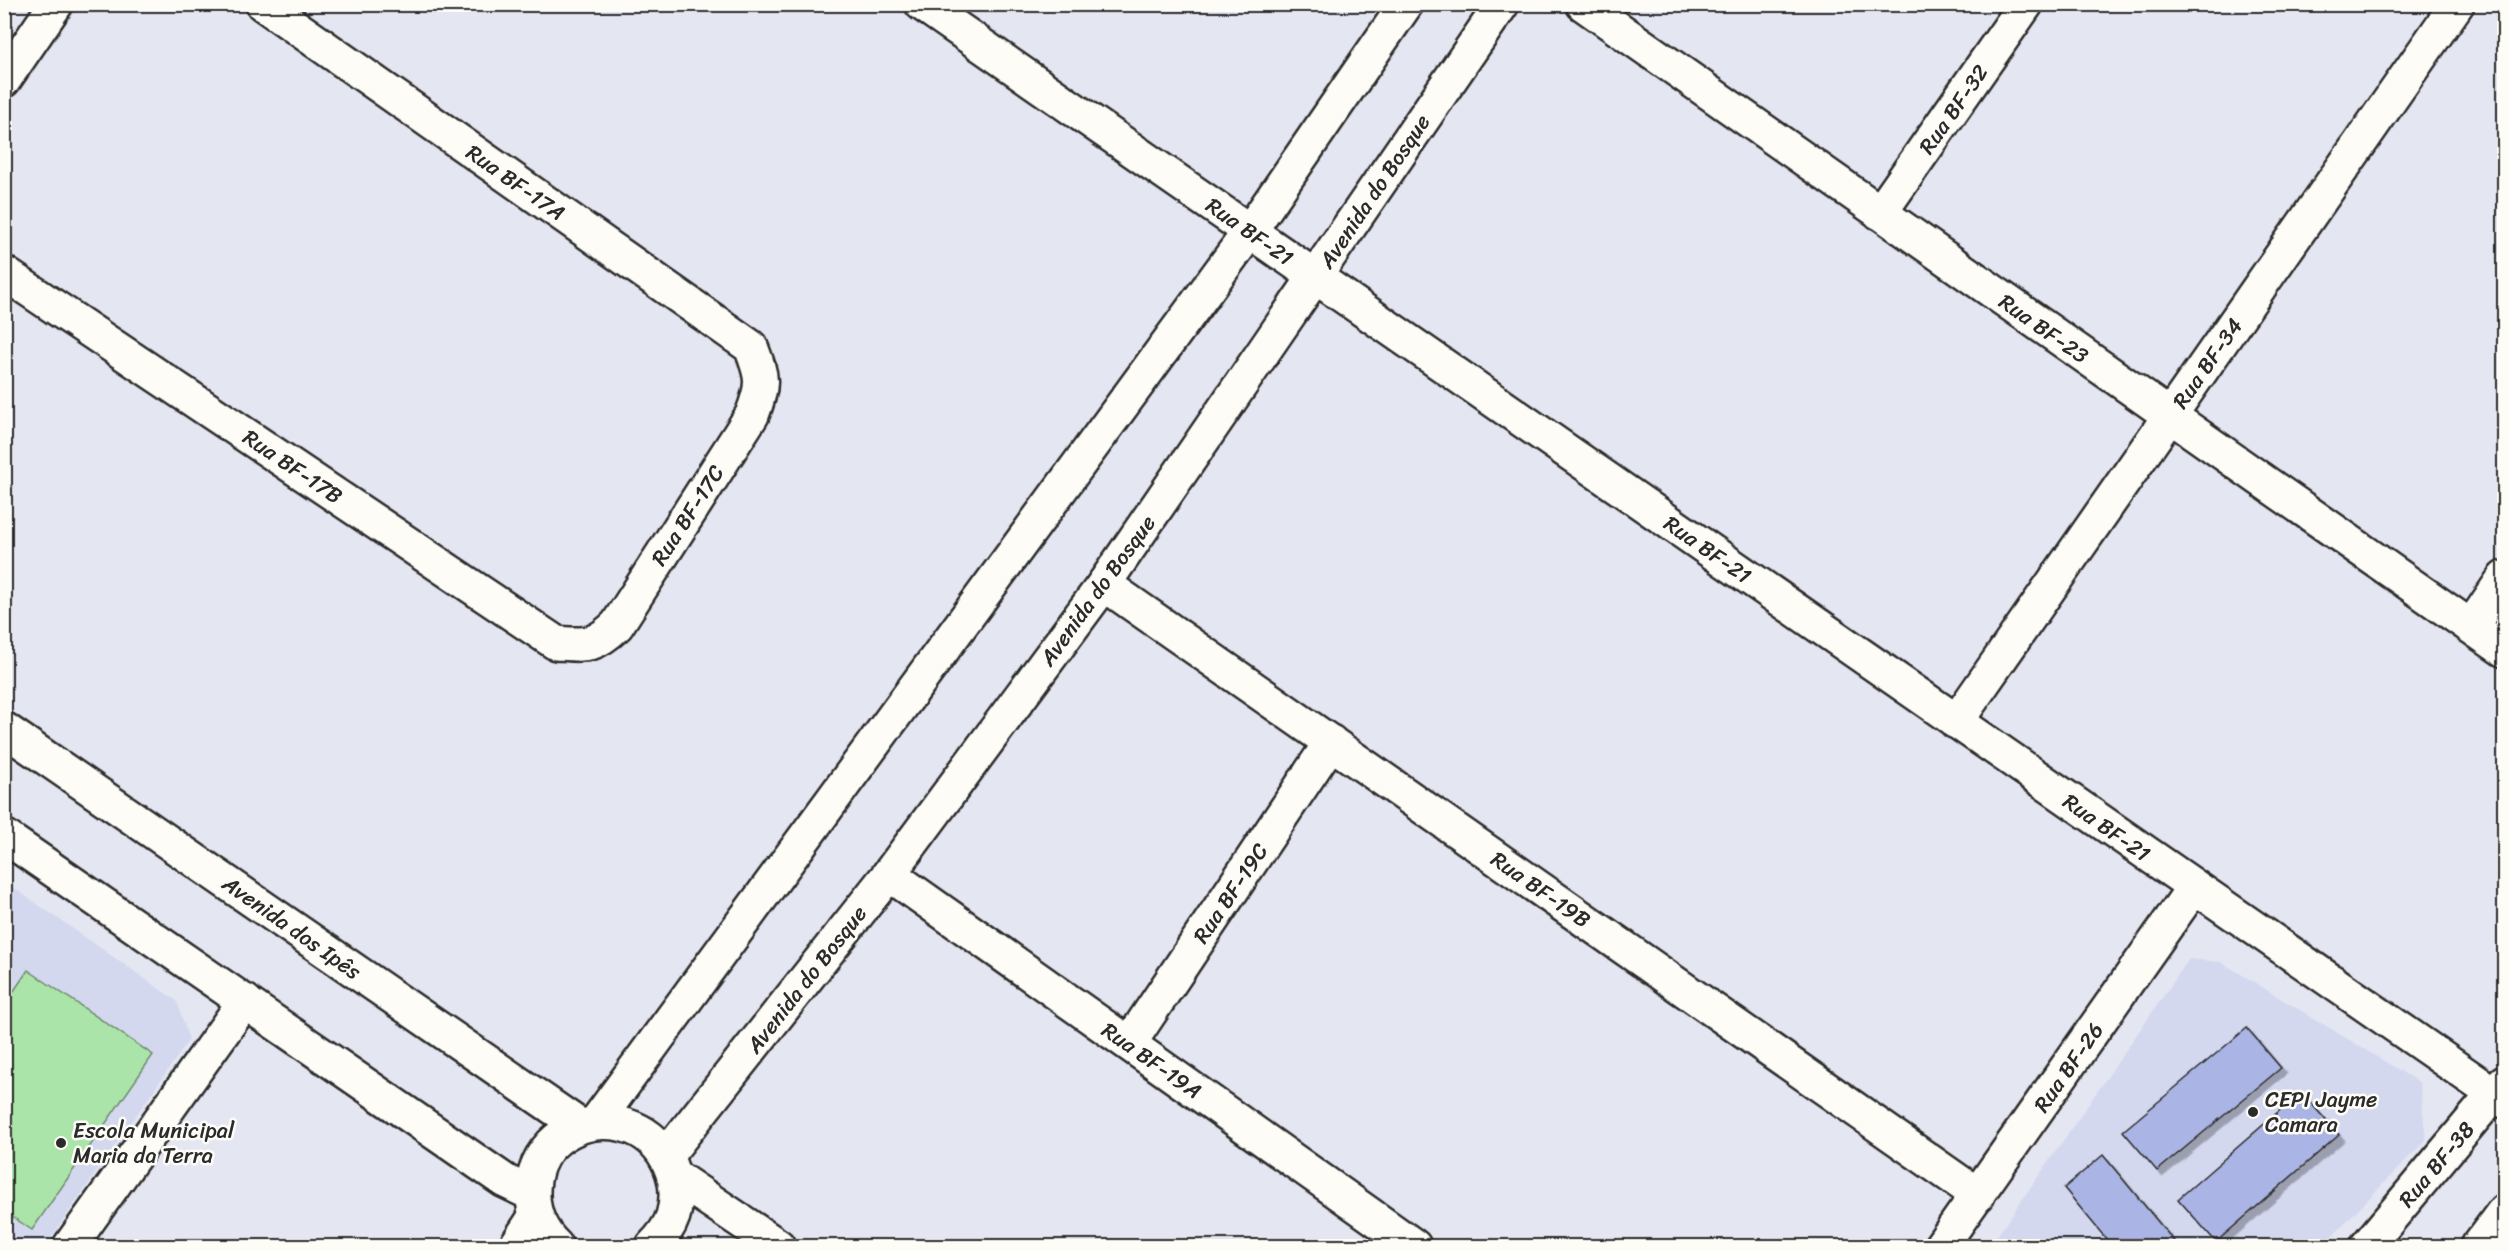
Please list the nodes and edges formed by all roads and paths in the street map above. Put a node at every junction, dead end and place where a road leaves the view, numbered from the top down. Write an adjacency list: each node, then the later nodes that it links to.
1 (56, 4): 9 (street)
2 (263, 4): 14 (street, Rua BF-17A)
3 (922, 4): 11 (street, Rua BF-21)
4 (1406, 4): 11 (street)
5 (1502, 4): 13 (street, Avenida do Bosque)
6 (1583, 4): 10 (street, Rua BF-23)
7 (2026, 4): 10 (street, Rua BF-32)
8 (2457, 4): 15 (street, Rua BF-34)
9 (4, 80)
10 (1880, 213): 15 (street, Rua BF-23)
11 (1250, 231): 13 (street, Rua BF-21); 30 (street)
12 (4, 273): 19 (street, Rua BF-17B)
13 (1316, 276): 17 (street, Avenida do Bosque); 21 (street, Rua BF-21)
14 (759, 368): 19 (street, Rua BF-17C)
15 (2170, 416): 18 (street, Rua BF-23); 21 (street, Rua BF-34)
16 (2505, 578): 18 (street)
17 (1104, 584): 23 (street, Rua BF-19B); 25 (street, Avenida do Bosque)
18 (2471, 627): 20 (street, Rua BF-23)
19 (585, 645)
20 (2505, 650)
21 (1956, 722): 26 (street, Rua BF-21)
22 (4, 729): 30 (street, Avenida dos Ipês)
23 (1331, 742): 28 (street, Rua BF-19C); 32 (street, Rua BF-19B)
24 (4, 836): 27 (street)
25 (889, 874): 28 (street, Rua BF-19A); 31 (street, Avenida do Bosque)
26 (2194, 887): 29 (street, Rua BF-21); 32 (street, Rua BF-26)
27 (245, 1001): 33 (street); 35 (street)
28 (1128, 1044): 40 (street, Rua BF-19A)
29 (2501, 1092): 42 (street, Rua BF-38)
30 (588, 1124): 31 (street); 33 (street)
31 (670, 1166): 38 (street); 39 (street)
32 (1978, 1194): 41 (street, Rua BF-26)
33 (533, 1205): 36 (street); 37 (street)
34 (2505, 1211): 43 (street)
35 (70, 1246)
36 (516, 1246)
37 (556, 1246)
38 (652, 1246)
39 (778, 1246)
40 (1414, 1246)
41 (1941, 1246)
42 (2367, 1246)
43 (2478, 1246)

